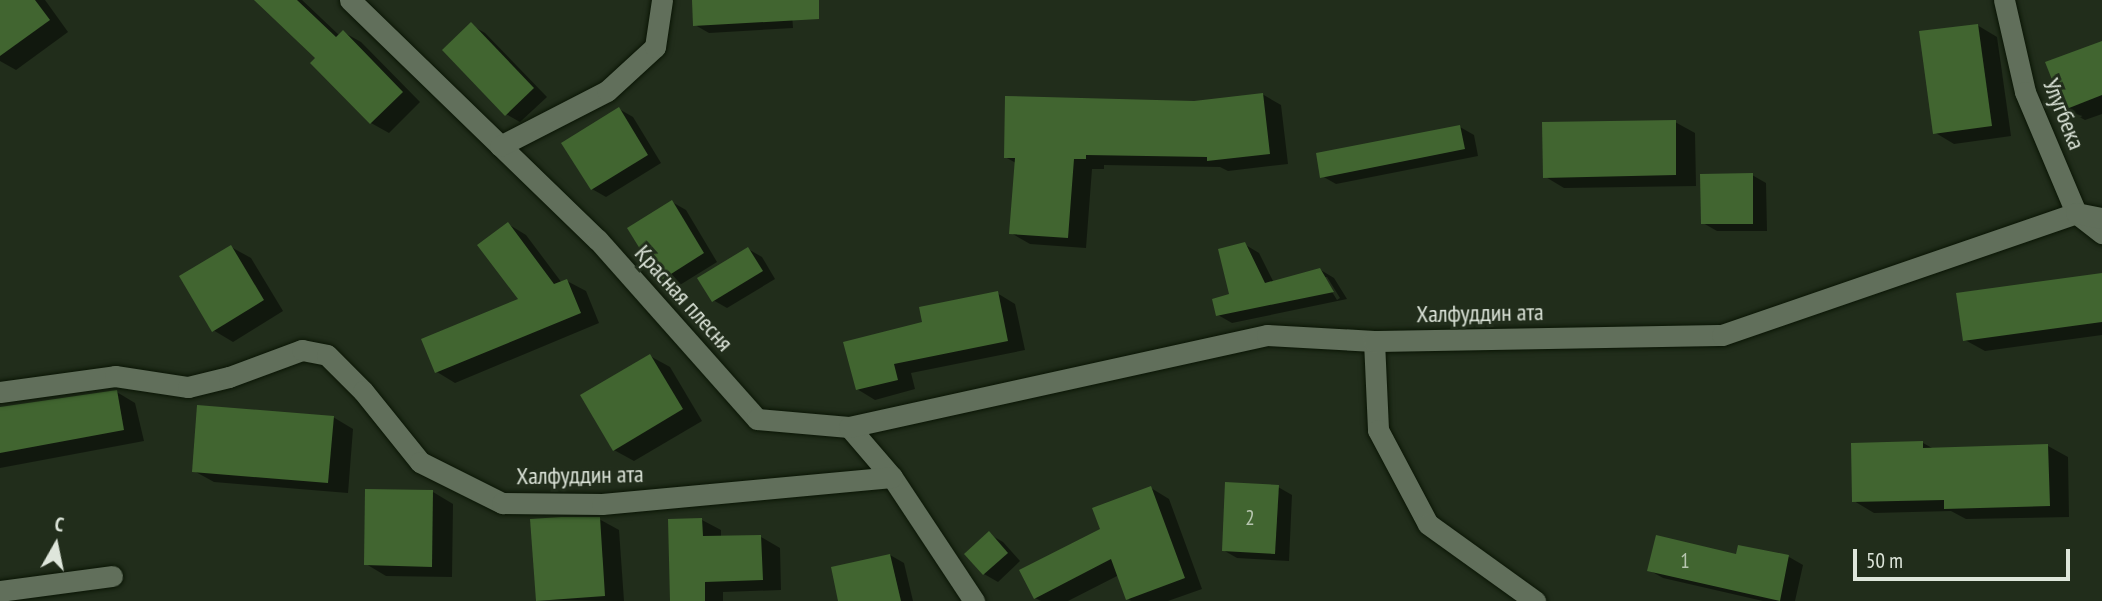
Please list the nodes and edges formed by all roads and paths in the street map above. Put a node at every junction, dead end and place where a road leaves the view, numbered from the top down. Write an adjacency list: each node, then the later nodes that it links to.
1 (350, 0): 4 (street, Красная плесня)
2 (662, 0): 4 (street)
3 (2004, 0): 5 (street, Улугбека)
4 (500, 146): 10 (street, Красная плесня)
5 (2076, 213): 6 (street, Халфуддин ата); 7 (street, Улугбека); 8 (street, Халфуддин ата)
6 (2102, 218)
7 (2102, 233)
8 (1374, 341): 10 (street, Халфуддин ата); 15 (street)
9 (0, 392): 11 (street, Халфуддин ата)
10 (849, 427): 11 (street)
11 (892, 477): 14 (street)
12 (112, 576): 13 (street)
13 (0, 591)
14 (974, 601)
15 (1535, 601)

